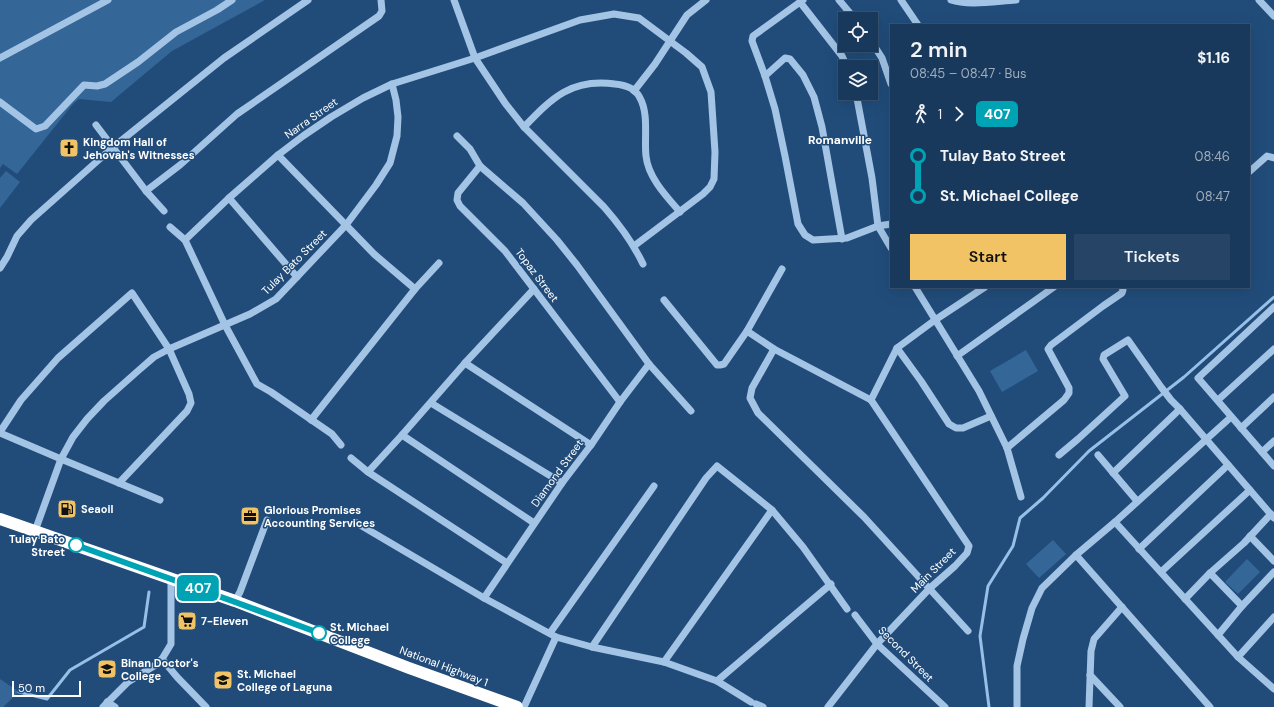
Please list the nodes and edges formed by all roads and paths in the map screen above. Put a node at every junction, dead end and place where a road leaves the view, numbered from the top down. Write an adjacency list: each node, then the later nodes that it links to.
1 (108, 0): 18 (street)
2 (232, 0): 26 (street)
3 (381, 0): 35 (street)
4 (454, 0): 19 (street)
5 (706, 0): 16 (street)
6 (839, 0): 13 (street)
7 (901, 0): 15 (street)
8 (951, 0): 9 (street)
9 (1016, 0)
10 (1259, 0): 14 (street)
11 (304, 1): 30 (street)
12 (801, 1): 20 (street); 21 (street)
13 (849, 12)
14 (1274, 16)
15 (917, 24)
16 (670, 40): 19 (street, Narra Street); 24 (street); 38 (street, Narra Street)
17 (878, 51): 22 (street)
18 (0, 58)
19 (476, 58): 23 (street, Narra Street); 28 (street)
20 (844, 60)
21 (765, 76): 43 (street); 43 (street)
22 (890, 81)
23 (392, 84): 31 (street, Narra Street); 40 (street, Tulay Bato Street)
24 (634, 91): 28 (street); 38 (street)
25 (857, 100): 41 (street)
26 (0, 102)
27 (96, 125): 30 (street)
28 (524, 126): 45 (street)
29 (457, 136): 33 (street)
30 (112, 148): 35 (street); 49 (street)
31 (278, 155): 36 (street, Narra Street); 40 (street)
32 (1274, 158): 34 (street)
33 (480, 166): 57 (street, Topaz Street); 69 (street)
34 (1250, 171)
35 (146, 191): 37 (street)
36 (229, 198): 44 (street, Narra Street); 51 (street)
37 (164, 211)
38 (680, 212): 45 (street, Narra Street)
39 (890, 224): 41 (street)
40 (346, 226): 51 (street, Tulay Bato Street); 56 (street)
41 (878, 226): 43 (street); 46 (street)
42 (170, 227): 44 (street)
43 (842, 239)
44 (185, 240): 61 (street)
45 (634, 246): 48 (street)
46 (890, 246)
47 (439, 263): 56 (street)
48 (643, 264)
49 (0, 268)
50 (782, 269): 62 (street)
51 (297, 277): 61 (street, Tulay Bato Street)
52 (916, 288): 60 (street)
53 (983, 288): 60 (street)
54 (1053, 288): 67 (street)
55 (1122, 288): 87 (street)
56 (415, 289): 79 (street)
57 (534, 289): 68 (street); 73 (street, Topaz Street)
58 (664, 300): 62 (street)
59 (1274, 307): 72 (street)
60 (935, 320): 63 (street); 67 (street)
61 (225, 325): 64 (street, Tulay Bato Street); 79 (street)
62 (747, 331): 65 (street)
63 (897, 348): 71 (street); 77 (street)
64 (169, 349): 81 (street); 92 (street, Tulay Bato Street); 97 (street)
65 (774, 349): 71 (street); 122 (street)
66 (1274, 350): 72 (street)
67 (957, 356): 77 (street)
68 (465, 363): 74 (street); 86 (street)
69 (649, 364): 73 (street, Diamond Street); 76 (street)
70 (1274, 398): 80 (street)
71 (870, 400): 122 (street, Main Street)
72 (1218, 400): 78 (street)
73 (620, 402): 86 (street, Diamond Street)
74 (431, 403): 82 (street); 98 (street)
75 (1180, 409): 83 (street); 89 (street); 96 (street)
76 (690, 411)
77 (991, 416): 87 (street)
78 (1231, 417): 80 (street); 83 (street)
79 (311, 420): 85 (street)
80 (1241, 428): 88 (street)
81 (0, 432): 92 (street)
82 (402, 435): 95 (street); 110 (street)
83 (1206, 439): 93 (street); 103 (street)
84 (1274, 441): 88 (street)
85 (341, 445)
86 (591, 445): 98 (street, Diamond Street)
87 (1007, 448): 101 (street)
88 (1262, 452): 94 (street)
89 (1059, 455)
90 (1098, 455): 96 (street)
91 (351, 458): 95 (street)
92 (61, 459): 97 (street); 111 (street, Tulay Bato Street)
93 (1228, 465): 100 (street); 113 (street)
94 (1274, 466)
95 (368, 472): 116 (street)
96 (1113, 473): 103 (street)
97 (119, 483): 102 (street)
98 (562, 483): 110 (street, Diamond Street)
99 (654, 486): 132 (street)
100 (1250, 490): 105 (street); 117 (street)
101 (1021, 497)
102 (160, 500)
103 (1137, 501): 109 (street)
104 (772, 510): 121 (street); 135 (street); 138 (street)
105 (1272, 516): 112 (street)
106 (0, 519): 111 (highway, National Highway 1)
107 (267, 520): 125 (street)
108 (355, 522): 123 (street)
109 (1115, 522): 113 (street); 114 (street)
110 (534, 523): 116 (street, Diamond Street)
111 (35, 531): 120 (highway, National Highway 1)
112 (1250, 536): 115 (street); 119 (street)
113 (1139, 549): 117 (street)
114 (1076, 555): 127 (street); 150 (street)
115 (1274, 561)
116 (507, 563): 123 (street, Diamond Street)
117 (1161, 572): 124 (street)
118 (1274, 572): 126 (street)
119 (1210, 573): 124 (street); 126 (street)
120 (171, 579): 125 (highway, National Highway 1); 137 (street)
121 (830, 584): 128 (street); 140 (street)
122 (930, 588): 131 (street); 134 (street, Main Street)
123 (484, 598): 132 (street)
124 (1185, 599): 133 (street)
125 (235, 602): 146 (highway, National Highway 1)
126 (1242, 606): 133 (street)
127 (1122, 607): 139 (street); 153 (street)
128 (847, 609)
129 (855, 615): 134 (street, Second Street)
130 (1274, 617): 136 (street)
131 (968, 631)
132 (553, 635): 135 (street); 147 (street)
133 (1218, 635): 136 (street)
134 (876, 644): 148 (street, Main Street); 149 (street, Second Street)
135 (592, 647): 138 (street)
136 (1238, 657): 141 (street)
137 (162, 659): 142 (street); 145 (street)
138 (664, 662): 140 (street)
139 (1090, 675): 151 (street); 152 (street)
140 (717, 681): 143 (street)
141 (1272, 683)
142 (105, 704): 144 (street)
143 (757, 704)
144 (115, 707)
145 (206, 707)
146 (517, 707)
147 (524, 707)
148 (828, 707)
149 (945, 707)
150 (1017, 707)
151 (1089, 707)
152 (1120, 707)
153 (1210, 707)

